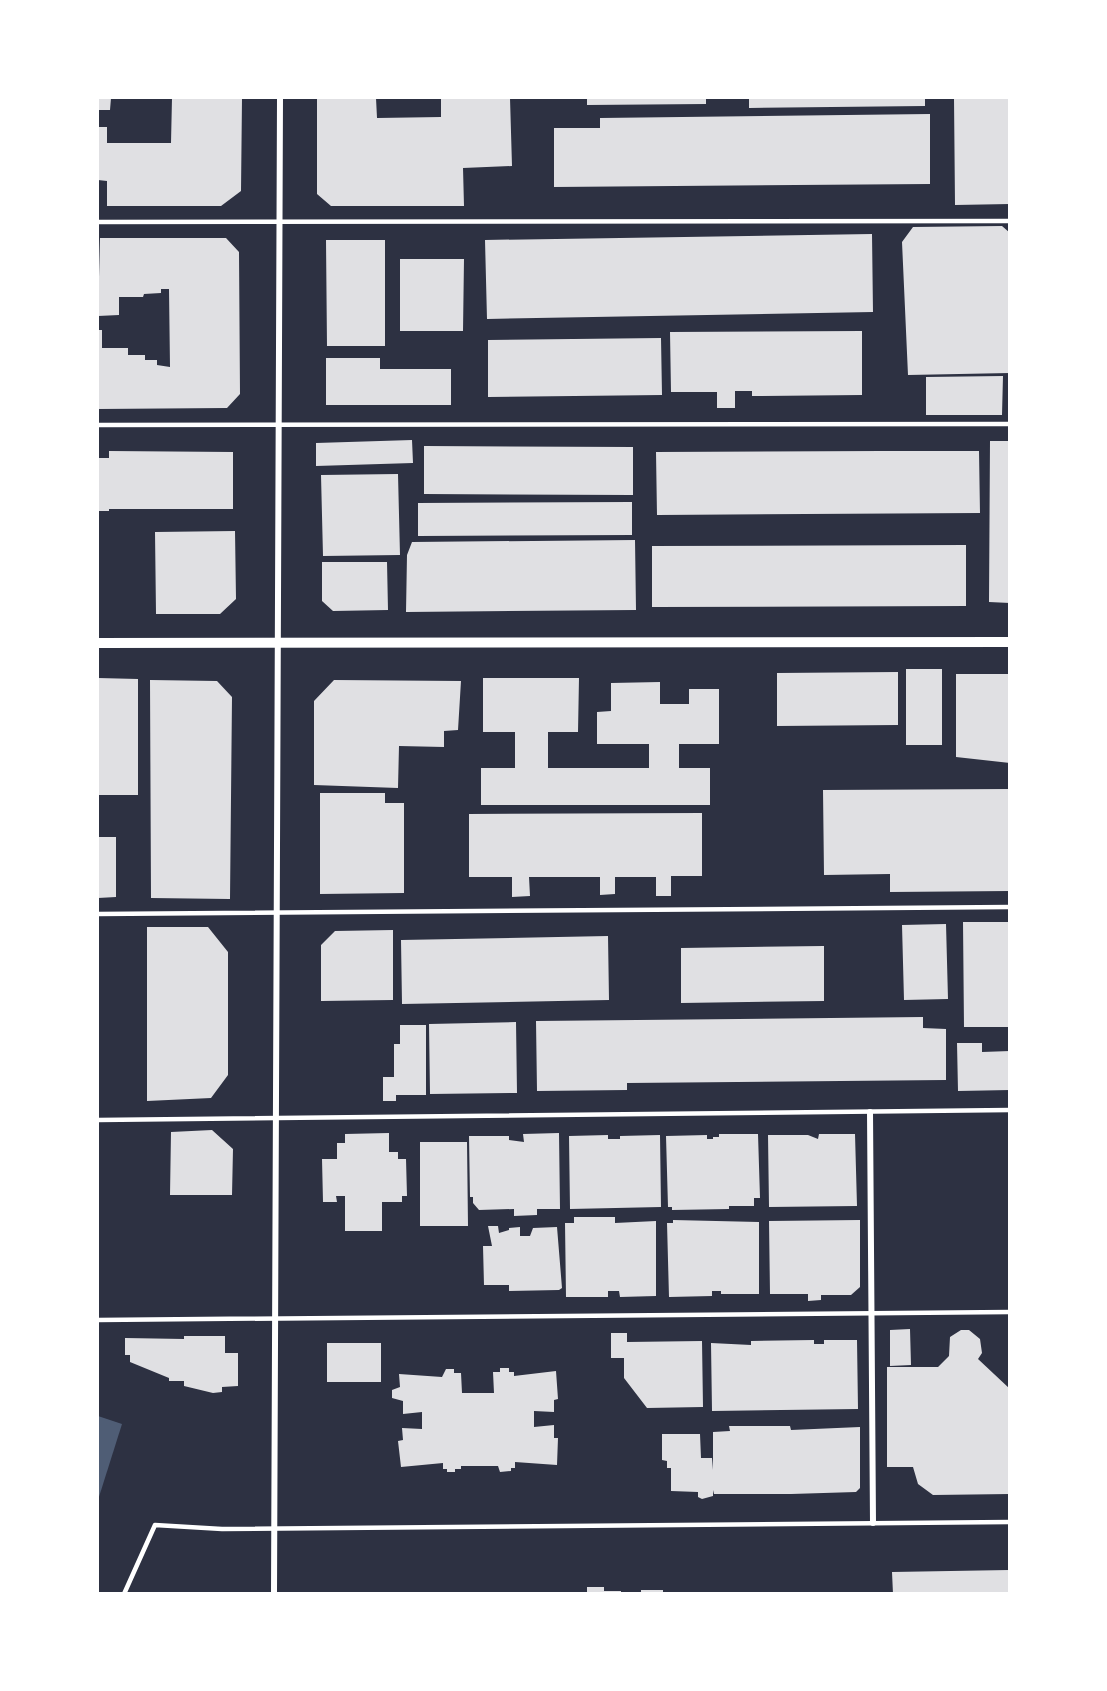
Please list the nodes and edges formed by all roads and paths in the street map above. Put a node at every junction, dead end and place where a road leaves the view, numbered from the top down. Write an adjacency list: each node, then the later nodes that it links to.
1 (280, 98): 4 (street)
2 (1010, 220): 4 (lane)
3 (98, 222): 4 (lane)
4 (279, 224): 7 (street)
5 (1010, 424): 7 (lane)
6 (98, 425): 7 (lane)
7 (279, 426): 10 (street)
8 (1010, 642): 10 (street)
9 (98, 643): 10 (street)
10 (278, 643): 12 (street)
11 (1010, 907): 12 (lane)
12 (277, 911): 13 (lane); 16 (street)
13 (98, 914)
14 (1010, 1110): 15 (lane)
15 (870, 1112): 16 (lane); 19 (street)
16 (276, 1117): 17 (lane); 21 (street)
17 (98, 1120)
18 (1010, 1312): 19 (lane)
19 (871, 1314): 21 (lane); 23 (street)
20 (98, 1320): 21 (lane)
21 (276, 1320): 24 (street)
22 (1010, 1522): 23 (lane)
23 (873, 1523): 24 (lane)
24 (275, 1529): 25 (lane); 26 (street)
25 (124, 1593)
26 (274, 1593)

